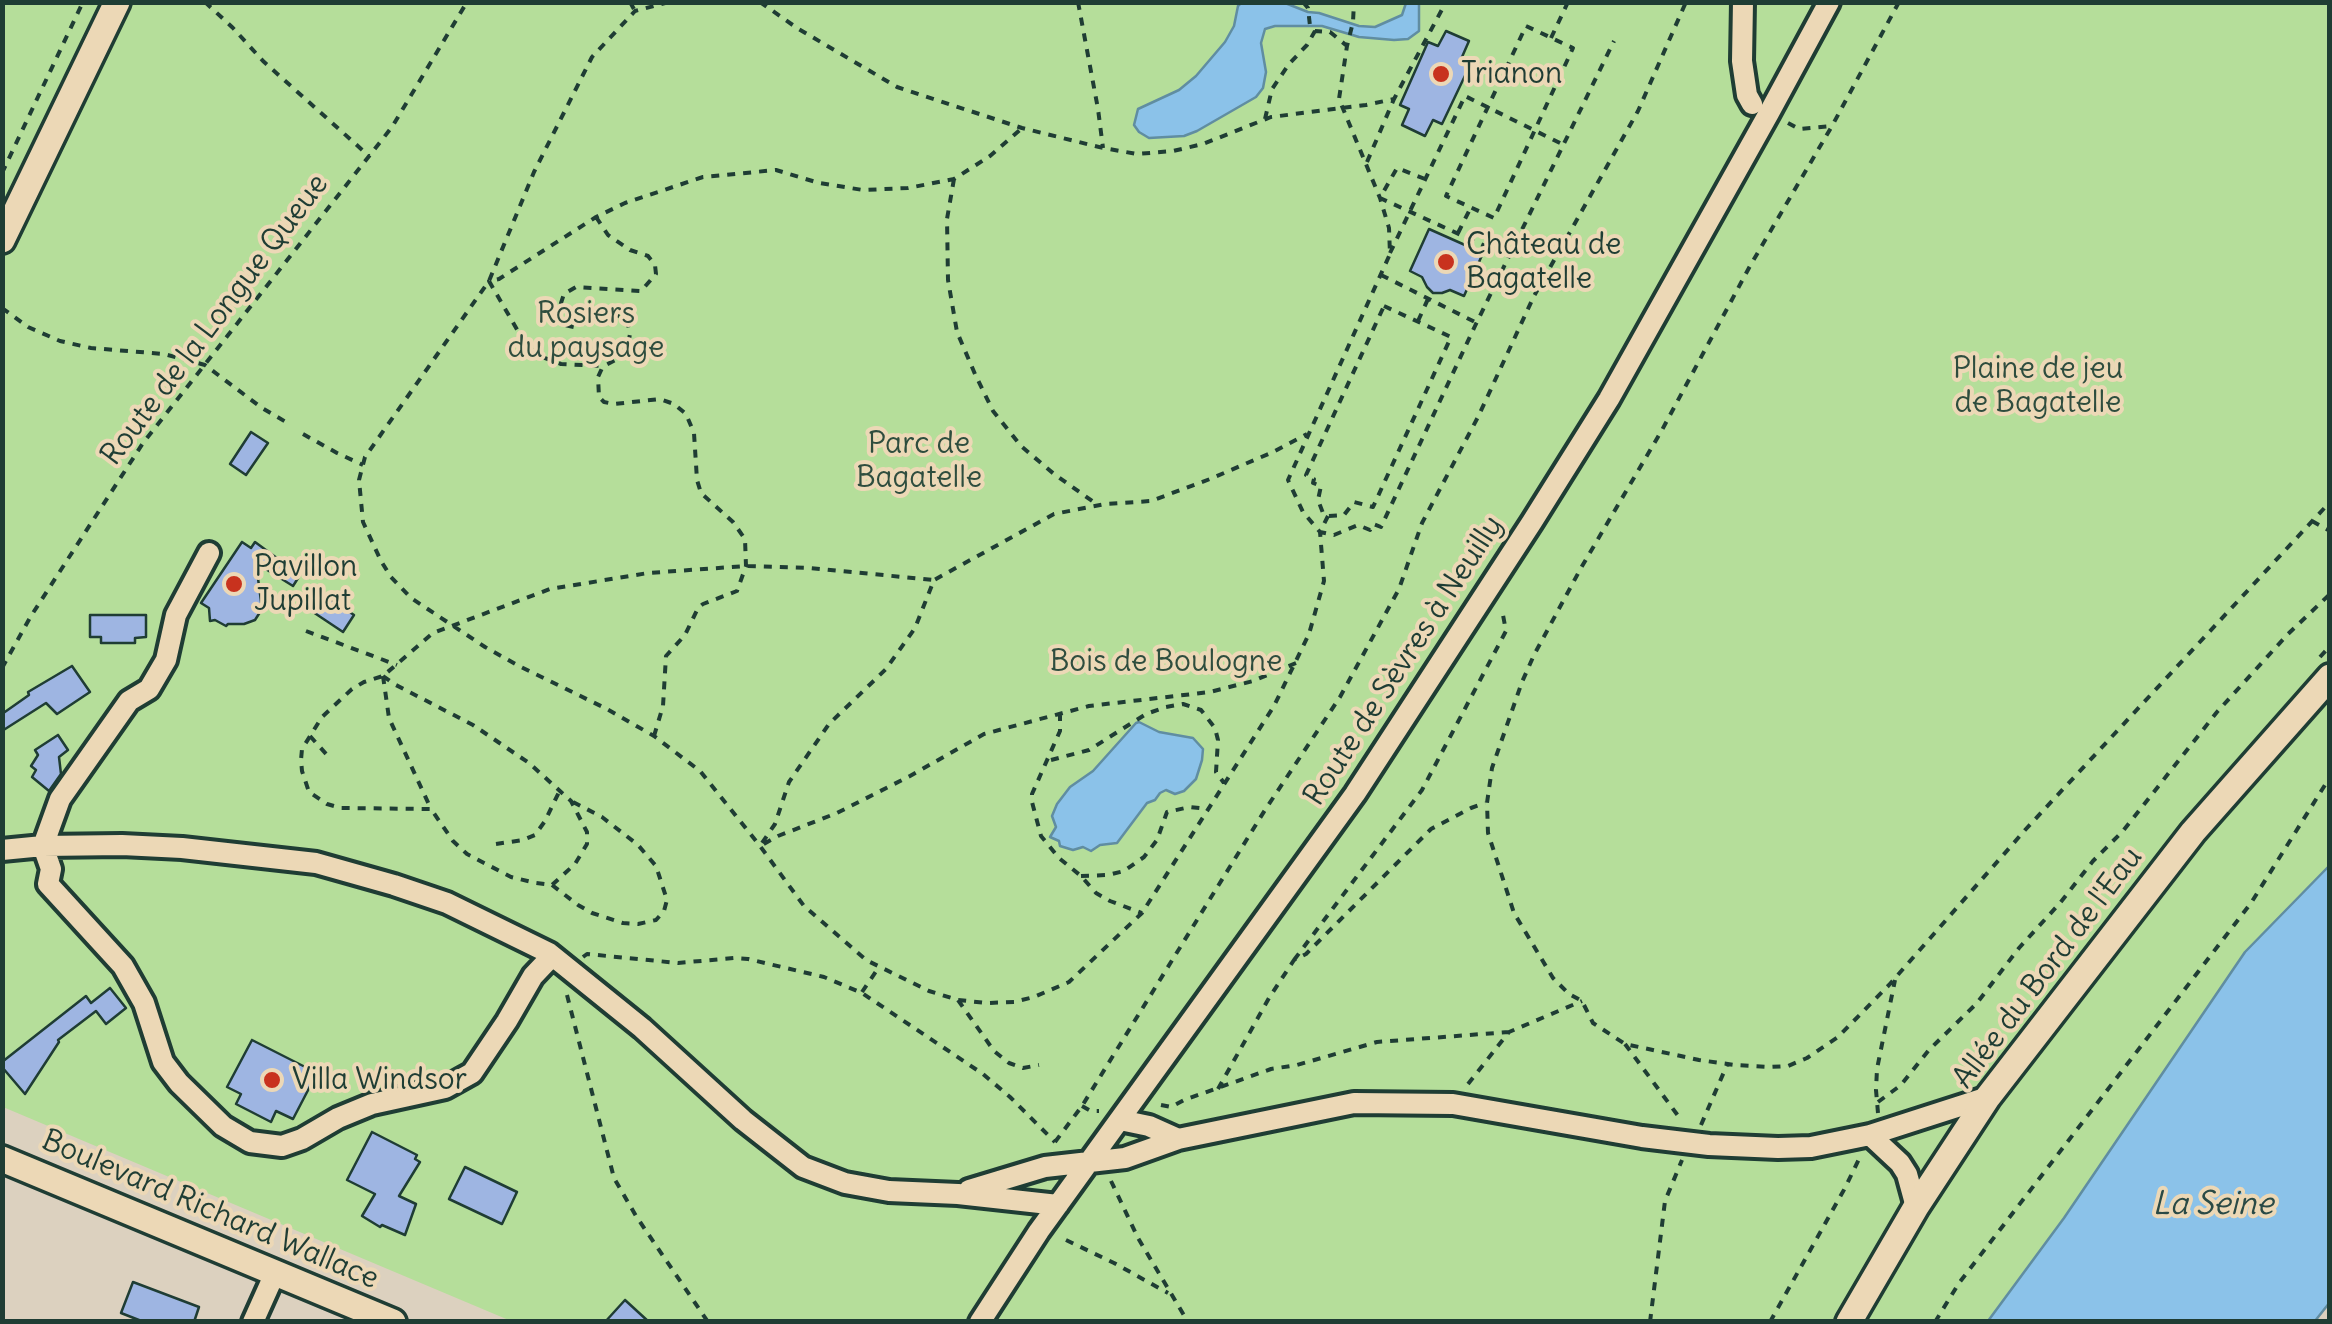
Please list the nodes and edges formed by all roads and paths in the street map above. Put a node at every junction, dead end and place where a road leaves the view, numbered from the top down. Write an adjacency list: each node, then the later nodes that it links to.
1 (83, 2): 35 (path)
2 (116, 2): 43 (main road)
3 (205, 2): 33 (path)
4 (467, 2): 33 (path, Route de la Longue Queue)
5 (630, 2): 17 (path)
6 (670, 2): 17 (path)
7 (760, 2): 29 (path)
8 (1078, 2): 32 (path)
9 (1304, 2): 18 (path)
10 (1354, 2): 21 (path)
11 (1446, 2): 22 (path)
12 (1568, 2): 19 (path)
13 (1686, 2): 113 (path)
14 (1743, 2): 23 (street)
15 (1828, 2): 115 (street, Route de Sèvres à Neuilly)
16 (1899, 2): 28 (path)
17 (635, 11): 47 (path)
18 (1313, 28): 21 (path); 26 (path)
19 (1551, 38): 24 (path); 30 (path)
20 (1614, 41): 31 (path)
21 (1347, 46): 25 (path)
22 (1394, 98): 25 (path); 34 (path)
23 (1752, 104)
24 (1488, 107): 30 (path); 37 (path); 39 (path)
25 (1342, 108): 26 (path); 34 (path)
26 (1265, 120): 32 (path)
27 (1784, 122): 28 (path)
28 (1832, 126): 87 (path)
29 (1022, 128): 32 (path); 36 (path)
30 (1535, 130): 31 (path); 39 (path)
31 (1564, 144): 45 (path)
32 (1103, 148)
33 (369, 156): 52 (path, Route de la Longue Queue)
34 (1367, 162): 38 (path)
35 (2, 173)
36 (954, 179): 41 (path); 59 (path)
37 (1426, 180): 38 (path); 40 (path)
38 (1380, 198): 40 (path); 44 (path)
39 (1470, 208): 42 (path)
40 (1410, 212): 42 (path); 44 (path)
41 (596, 217): 47 (path); 53 (path)
42 (1458, 233): 45 (path)
43 (2, 240)
44 (1390, 254): 46 (path)
45 (1510, 258): 51 (path)
46 (1381, 274): 48 (path); 55 (path)
47 (489, 282): 53 (path); 57 (path)
48 (1428, 299): 50 (path); 51 (path)
49 (2, 308): 52 (path)
50 (1418, 321): 60 (path); 60 (path)
51 (1477, 323): 62 (path)
52 (205, 365): 54 (path); 73 (path, Route de la Longue Queue)
53 (602, 366): 65 (path)
54 (290, 426)
55 (1309, 433): 59 (path); 62 (path)
56 (303, 434): 57 (path)
57 (363, 465): 69 (path)
58 (2330, 502): 61 (path)
59 (1098, 505): 66 (path)
60 (1328, 516): 62 (path)
61 (2312, 521): 63 (path); 100 (path)
62 (1320, 532): 71 (path)
63 (2330, 532)
64 (209, 553): 91 (street)
65 (746, 566): 66 (path); 69 (path); 80 (path)
66 (934, 580): 92 (path)
67 (2330, 594): 110 (path)
68 (1502, 615): 97 (path)
69 (453, 626): 72 (path); 80 (path)
70 (306, 630): 72 (path)
71 (1296, 664): 76 (path); 84 (path)
72 (396, 665): 74 (path)
73 (2, 668)
74 (383, 676): 79 (path); 85 (path); 89 (path)
75 (2330, 677): 109 (main road, Allée du Bord de l'Eau)
76 (1163, 698): 77 (path); 78 (path)
77 (1166, 707): 82 (path); 84 (path)
78 (1060, 712): 82 (path); 92 (path)
79 (309, 735): 81 (path); 89 (path)
80 (654, 736): 92 (path)
81 (327, 755)
82 (1049, 760): 94 (path)
83 (2330, 777): 137 (path)
84 (1224, 783): 88 (path)
85 (560, 790): 86 (path); 90 (path)
86 (570, 801): 95 (path); 95 (path)
87 (1487, 802): 97 (path); 103 (path)
88 (1207, 808): 94 (path); 96 (path)
89 (431, 809): 95 (path)
90 (496, 844)
91 (43, 846): 93 (street); 98 (street); 98 (street)
92 (760, 846): 99 (path)
93 (2, 850)
94 (1082, 876): 96 (path)
95 (552, 885)
96 (1142, 913): 102 (path)
97 (1294, 960): 108 (path)
98 (559, 961): 101 (path); 123 (street); 131 (path)
99 (879, 967): 101 (path); 102 (path)
100 (1895, 978): 106 (path); 110 (path)
101 (862, 993): 118 (path)
102 (958, 1000): 107 (path)
103 (1582, 1001): 104 (path); 105 (path)
104 (1509, 1032): 108 (path); 112 (path)
105 (1625, 1044): 106 (path); 119 (path)
106 (1728, 1064): 119 (path)
107 (1039, 1066)
108 (1218, 1089): 111 (path)
109 (1988, 1097): 116 (street); 125 (main road, Allée du Bord de l'Eau)
110 (1878, 1102): 116 (path)
111 (1161, 1104)
112 (1452, 1104): 117 (street); 119 (street)
113 (1082, 1106): 114 (path); 118 (path)
114 (1099, 1111)
115 (1120, 1120): 117 (street); 122 (street, Route de Sèvres à Neuilly)
116 (1870, 1136): 119 (street); 125 (street); 135 (path)
117 (1178, 1139): 122 (street)
118 (1055, 1142): 120 (path)
119 (1686, 1142): 134 (path)
120 (1051, 1155)
121 (2, 1159): 127 (main road, Boulevard Richard Wallace)
122 (1088, 1164): 123 (street); 124 (street, Route de Sèvres à Neuilly); 128 (path)
123 (958, 1194): 124 (street)
124 (1058, 1205): 132 (street, Route de Sèvres à Neuilly)
125 (1916, 1207): 136 (main road, Allée du Bord de l'Eau)
126 (1066, 1240): 128 (path)
127 (275, 1273): 129 (street); 130 (main road, Boulevard Richard Wallace)
128 (1169, 1293): 133 (path)
129 (253, 1322)
130 (394, 1322)
131 (708, 1322)
132 (980, 1322)
133 (1188, 1322)
134 (1650, 1322)
135 (1770, 1322)
136 (1849, 1322)
137 (1935, 1322)

